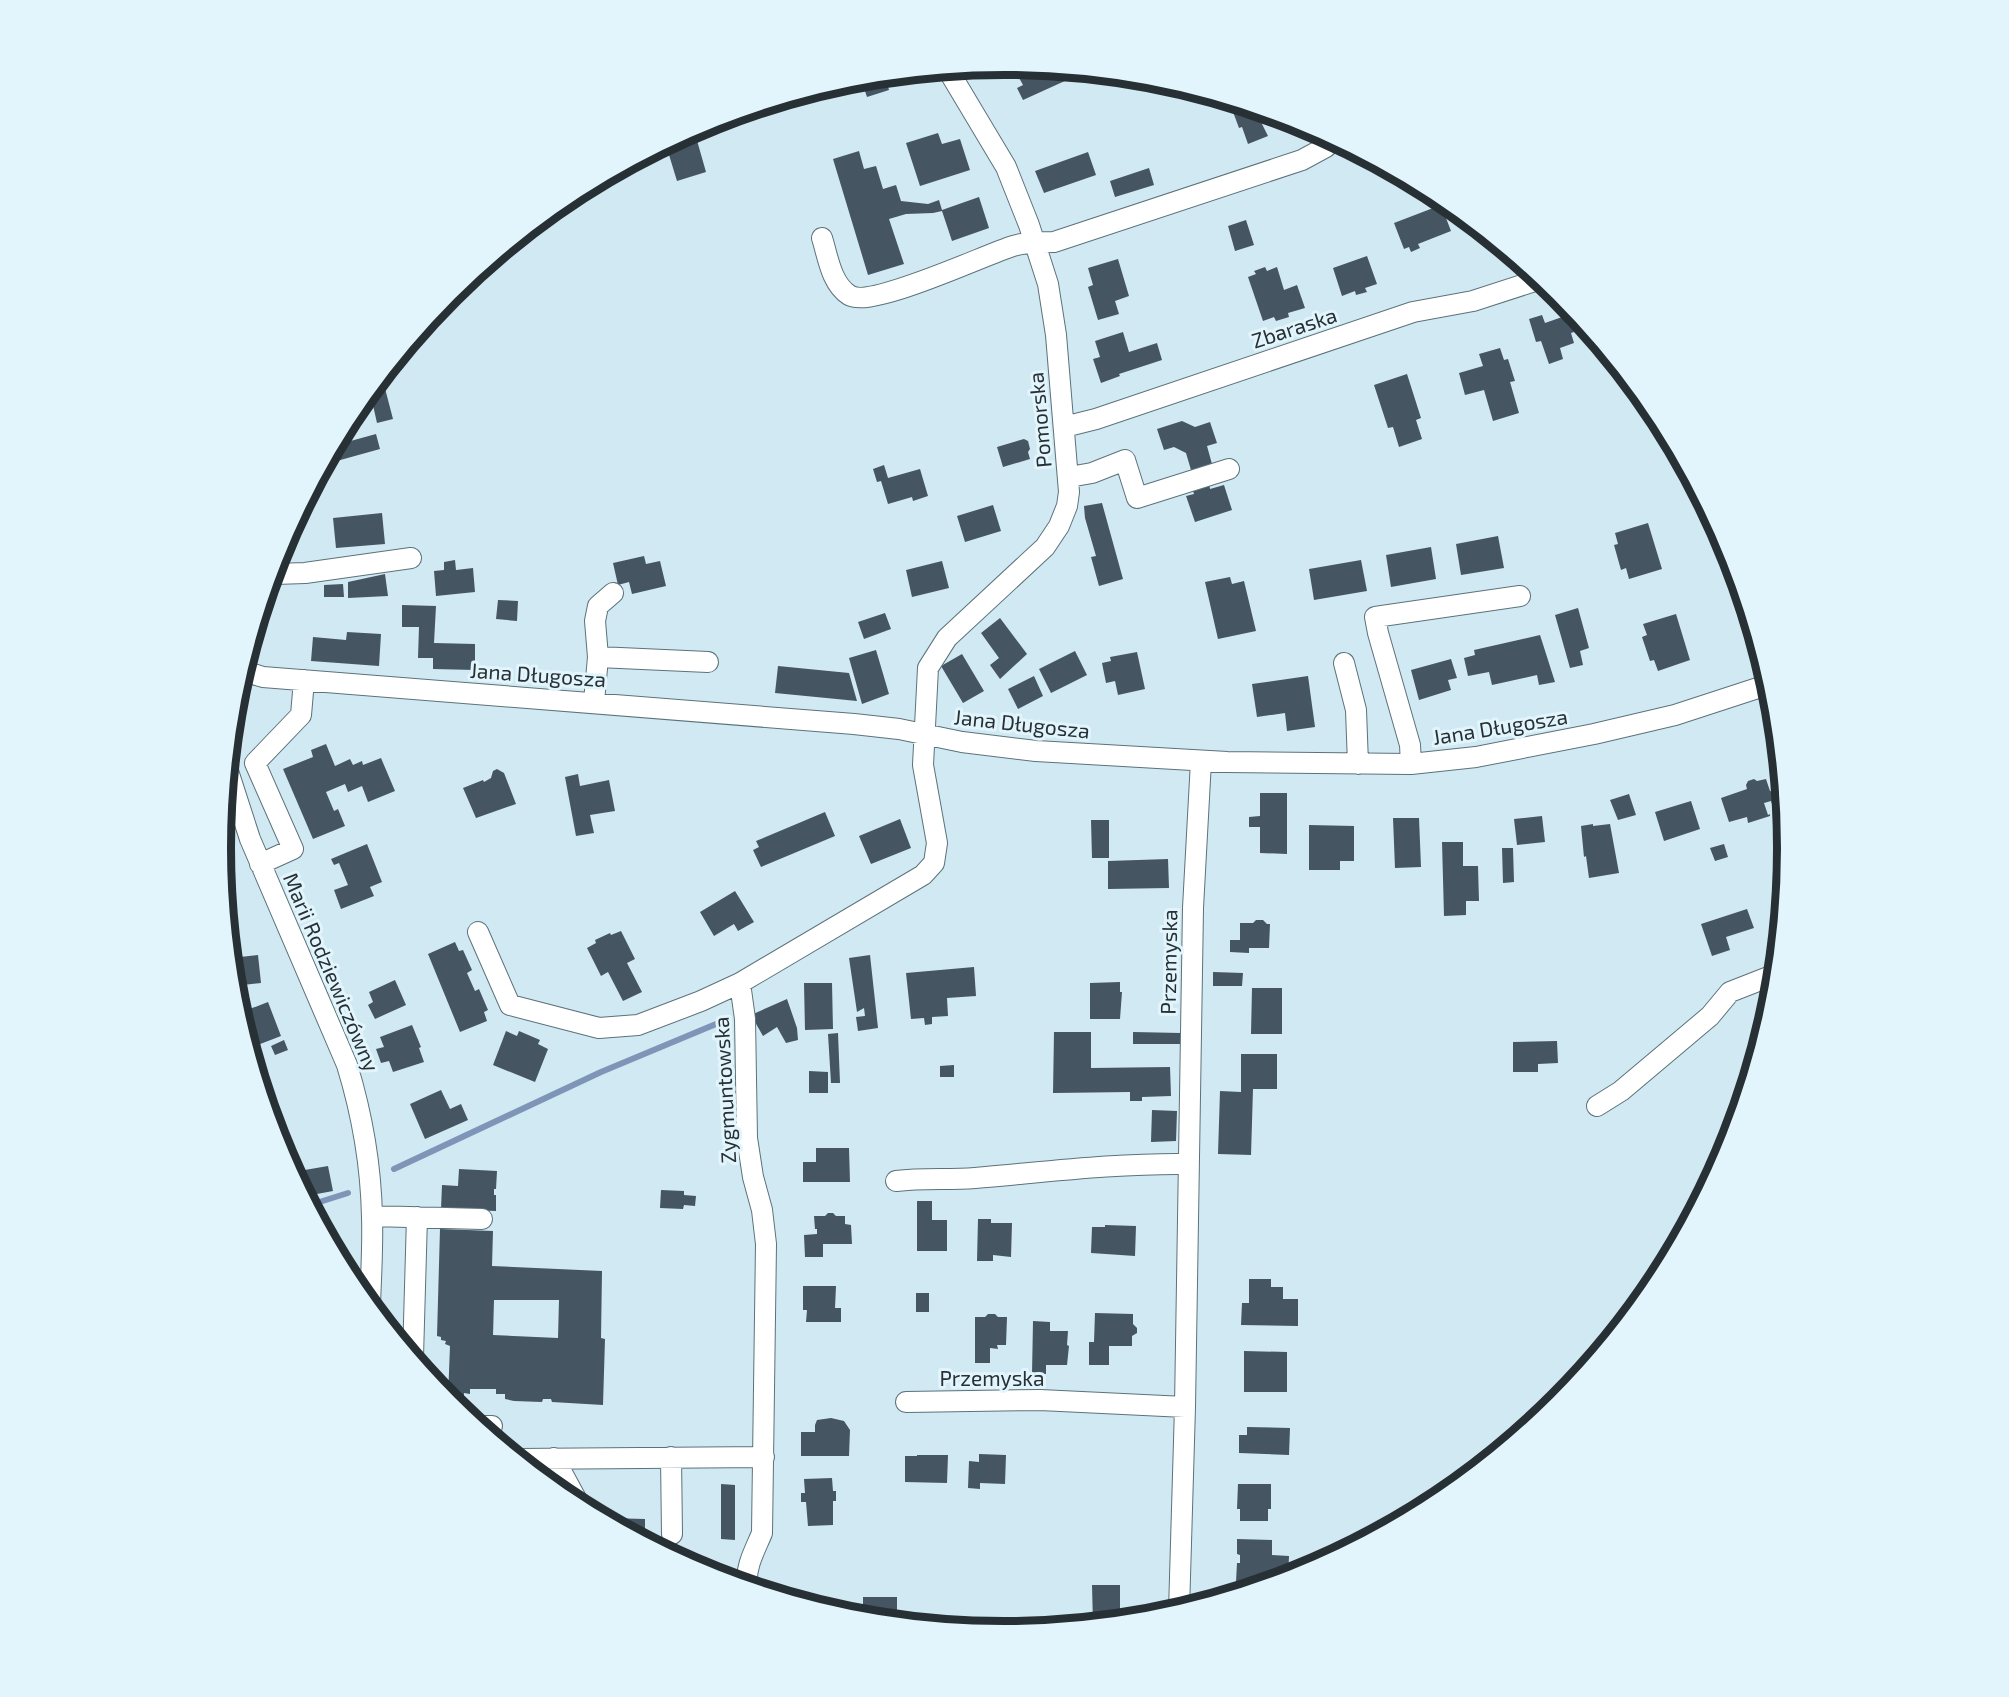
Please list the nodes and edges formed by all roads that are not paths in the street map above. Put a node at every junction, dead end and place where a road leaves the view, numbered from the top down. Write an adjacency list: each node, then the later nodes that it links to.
1 (952, 77): 4 (street, Pomorska)
2 (1326, 147): 4 (street)
3 (822, 238): 4 (street)
4 (1035, 242): 6 (street, Pomorska)
5 (1531, 282): 6 (street, Zbaraska)
6 (1064, 427): 8 (street, Pomorska)
7 (1229, 469): 8 (street)
8 (1069, 477): 22 (street, Pomorska)
9 (411, 558): 10 (street)
10 (282, 574)
11 (613, 593): 13 (street)
12 (1520, 596): 25 (street)
13 (598, 657): 14 (street); 21 (street)
14 (708, 662)
15 (1344, 663): 24 (street)
16 (251, 673): 17 (street, Jana Długosza)
17 (263, 676): 18 (street, Jana Długosza); 19 (street, Jana Długosza)
18 (250, 678)
19 (304, 680): 21 (street, Jana Długosza); 29 (street)
20 (1761, 687): 25 (street, Jana Długosza)
21 (594, 702): 22 (street, Jana Długosza)
22 (924, 734): 23 (street, Jana Długosza); 32 (street)
23 (1201, 761): 24 (street, Jana Długosza); 34 (street, Przemyska)
24 (1358, 764): 25 (street, Jana Długosza)
25 (1411, 764)
26 (234, 790): 28 (street, Marii Rodziewiczówny)
27 (232, 814): 28 (street, Marii Rodziewiczówny)
28 (249, 839): 29 (street, Marii Rodziewiczówny)
29 (260, 864): 36 (street, Marii Rodziewiczówny)
30 (478, 932): 32 (street)
31 (1766, 978): 33 (street)
32 (740, 983): 44 (street, Zygmuntowska)
33 (1597, 1106)
34 (1188, 1164): 35 (street); 42 (street, Przemyska)
35 (897, 1181)
36 (372, 1216): 37 (street); 39 (street, Marii Rodziewiczówny)
37 (417, 1217): 38 (street); 40 (street)
38 (482, 1219)
39 (370, 1291)
40 (412, 1346)
41 (906, 1402): 42 (street, Przemyska)
42 (1185, 1407): 50 (street, Przemyska)
43 (671, 1457): 44 (street); 45 (street); 48 (street)
44 (764, 1457): 49 (street, Zygmuntowska)
45 (554, 1458): 46 (street); 47 (street)
46 (530, 1459)
47 (571, 1489)
48 (672, 1534)
49 (746, 1577)
50 (1179, 1602)

